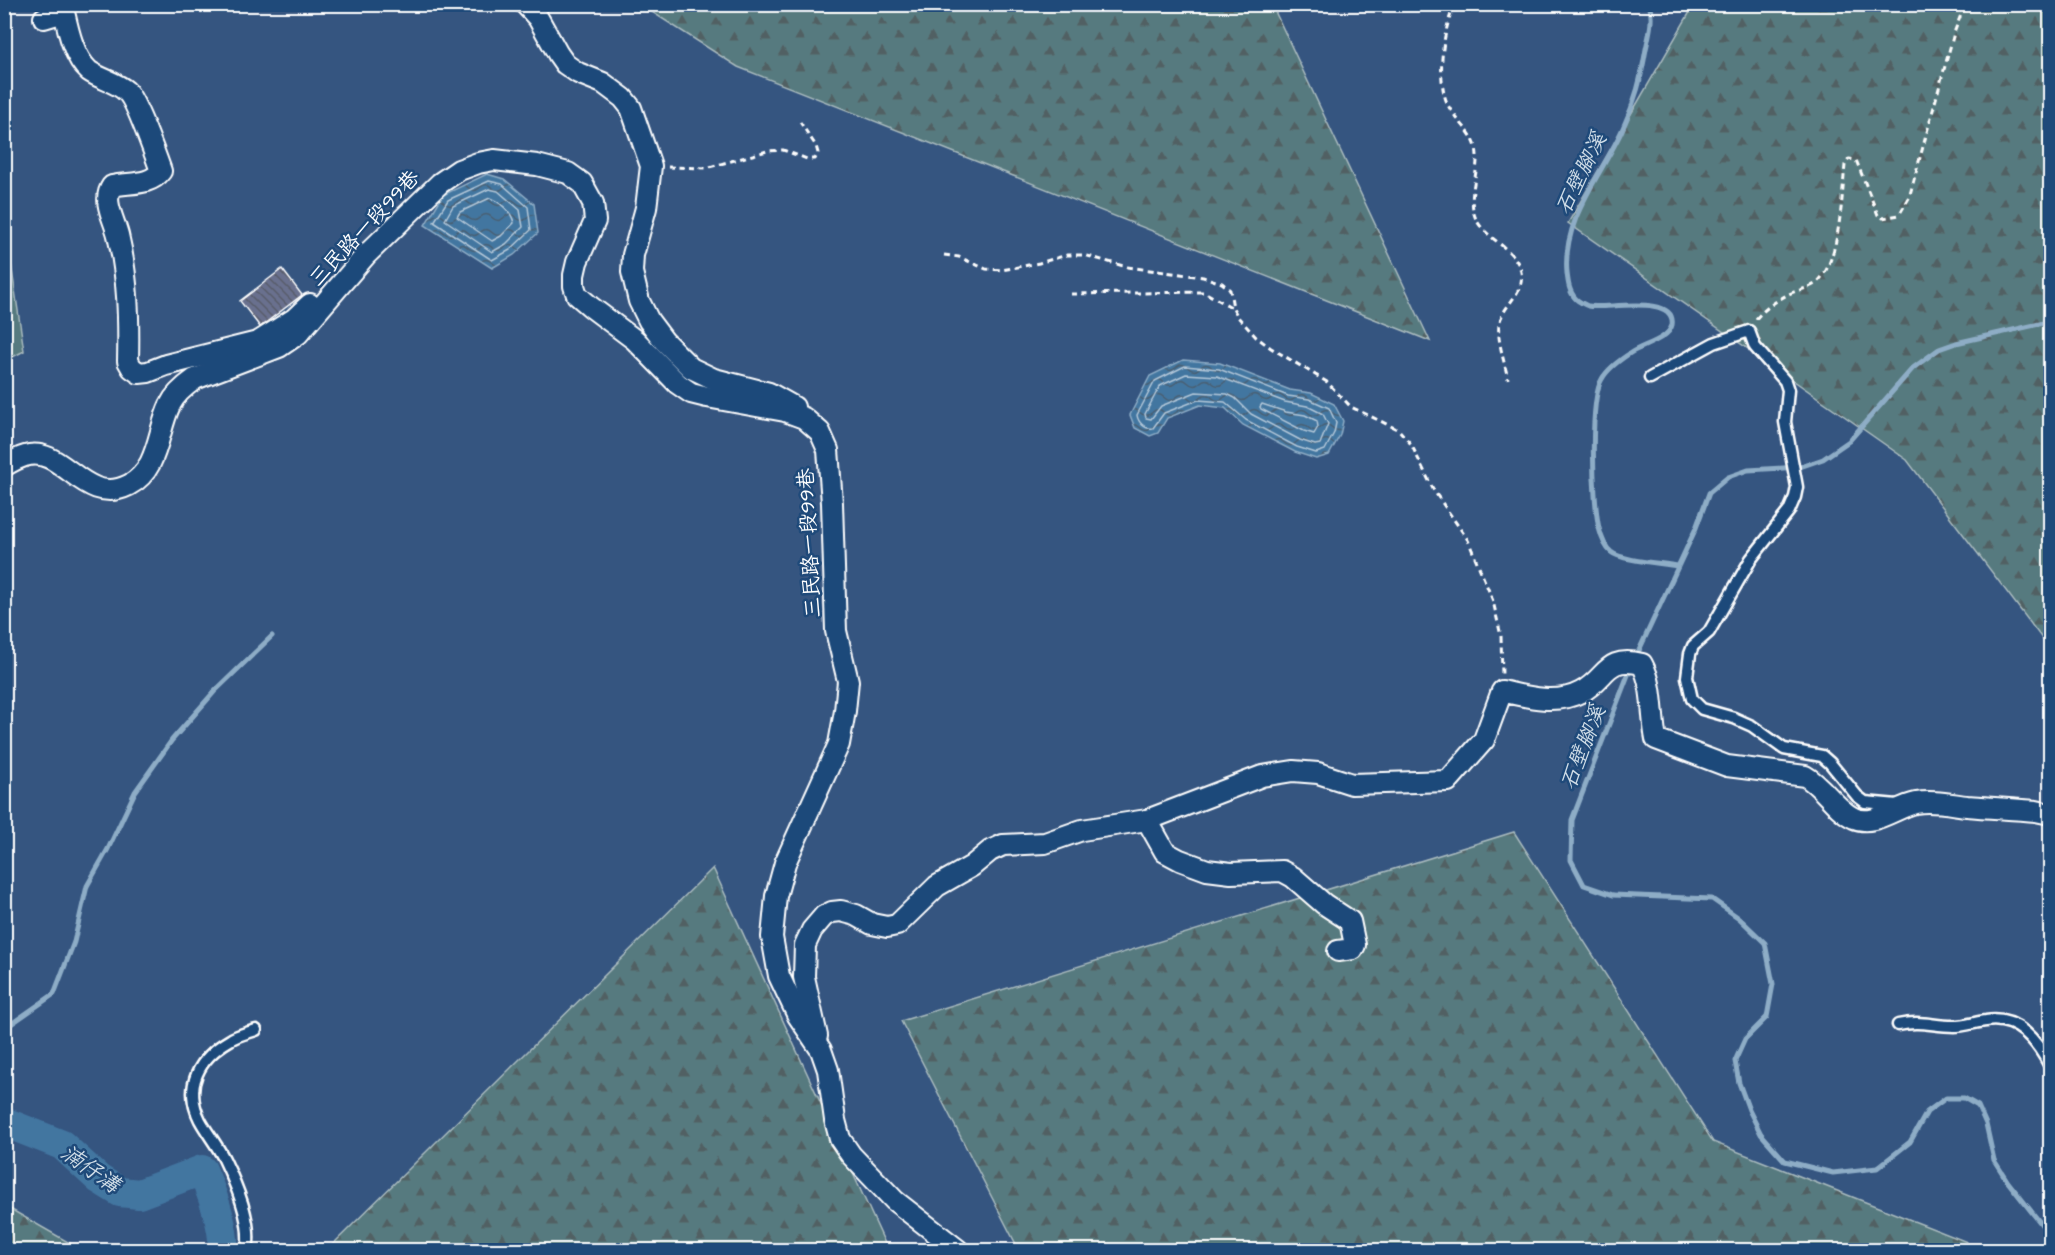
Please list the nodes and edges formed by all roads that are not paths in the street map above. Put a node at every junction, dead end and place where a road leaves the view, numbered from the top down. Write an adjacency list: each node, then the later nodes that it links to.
1 (525, 4): 5 (street)
2 (44, 18): 3 (street)
3 (380, 241): 5 (street, 三民路一段99巷); 6 (street, 三民路一段99巷)
4 (1650, 378): 7 (lane)
5 (804, 418): 13 (street, 三民路一段99巷)
6 (4, 466)
7 (1906, 806): 8 (street); 9 (street)
8 (2050, 814)
9 (1147, 820): 10 (street); 13 (street)
10 (1338, 951)
11 (1898, 1025): 14 (lane)
12 (256, 1030): 15 (lane)
13 (821, 1050): 16 (street, 三民路一段99巷)
14 (2050, 1066)
15 (247, 1251)
16 (958, 1251)

